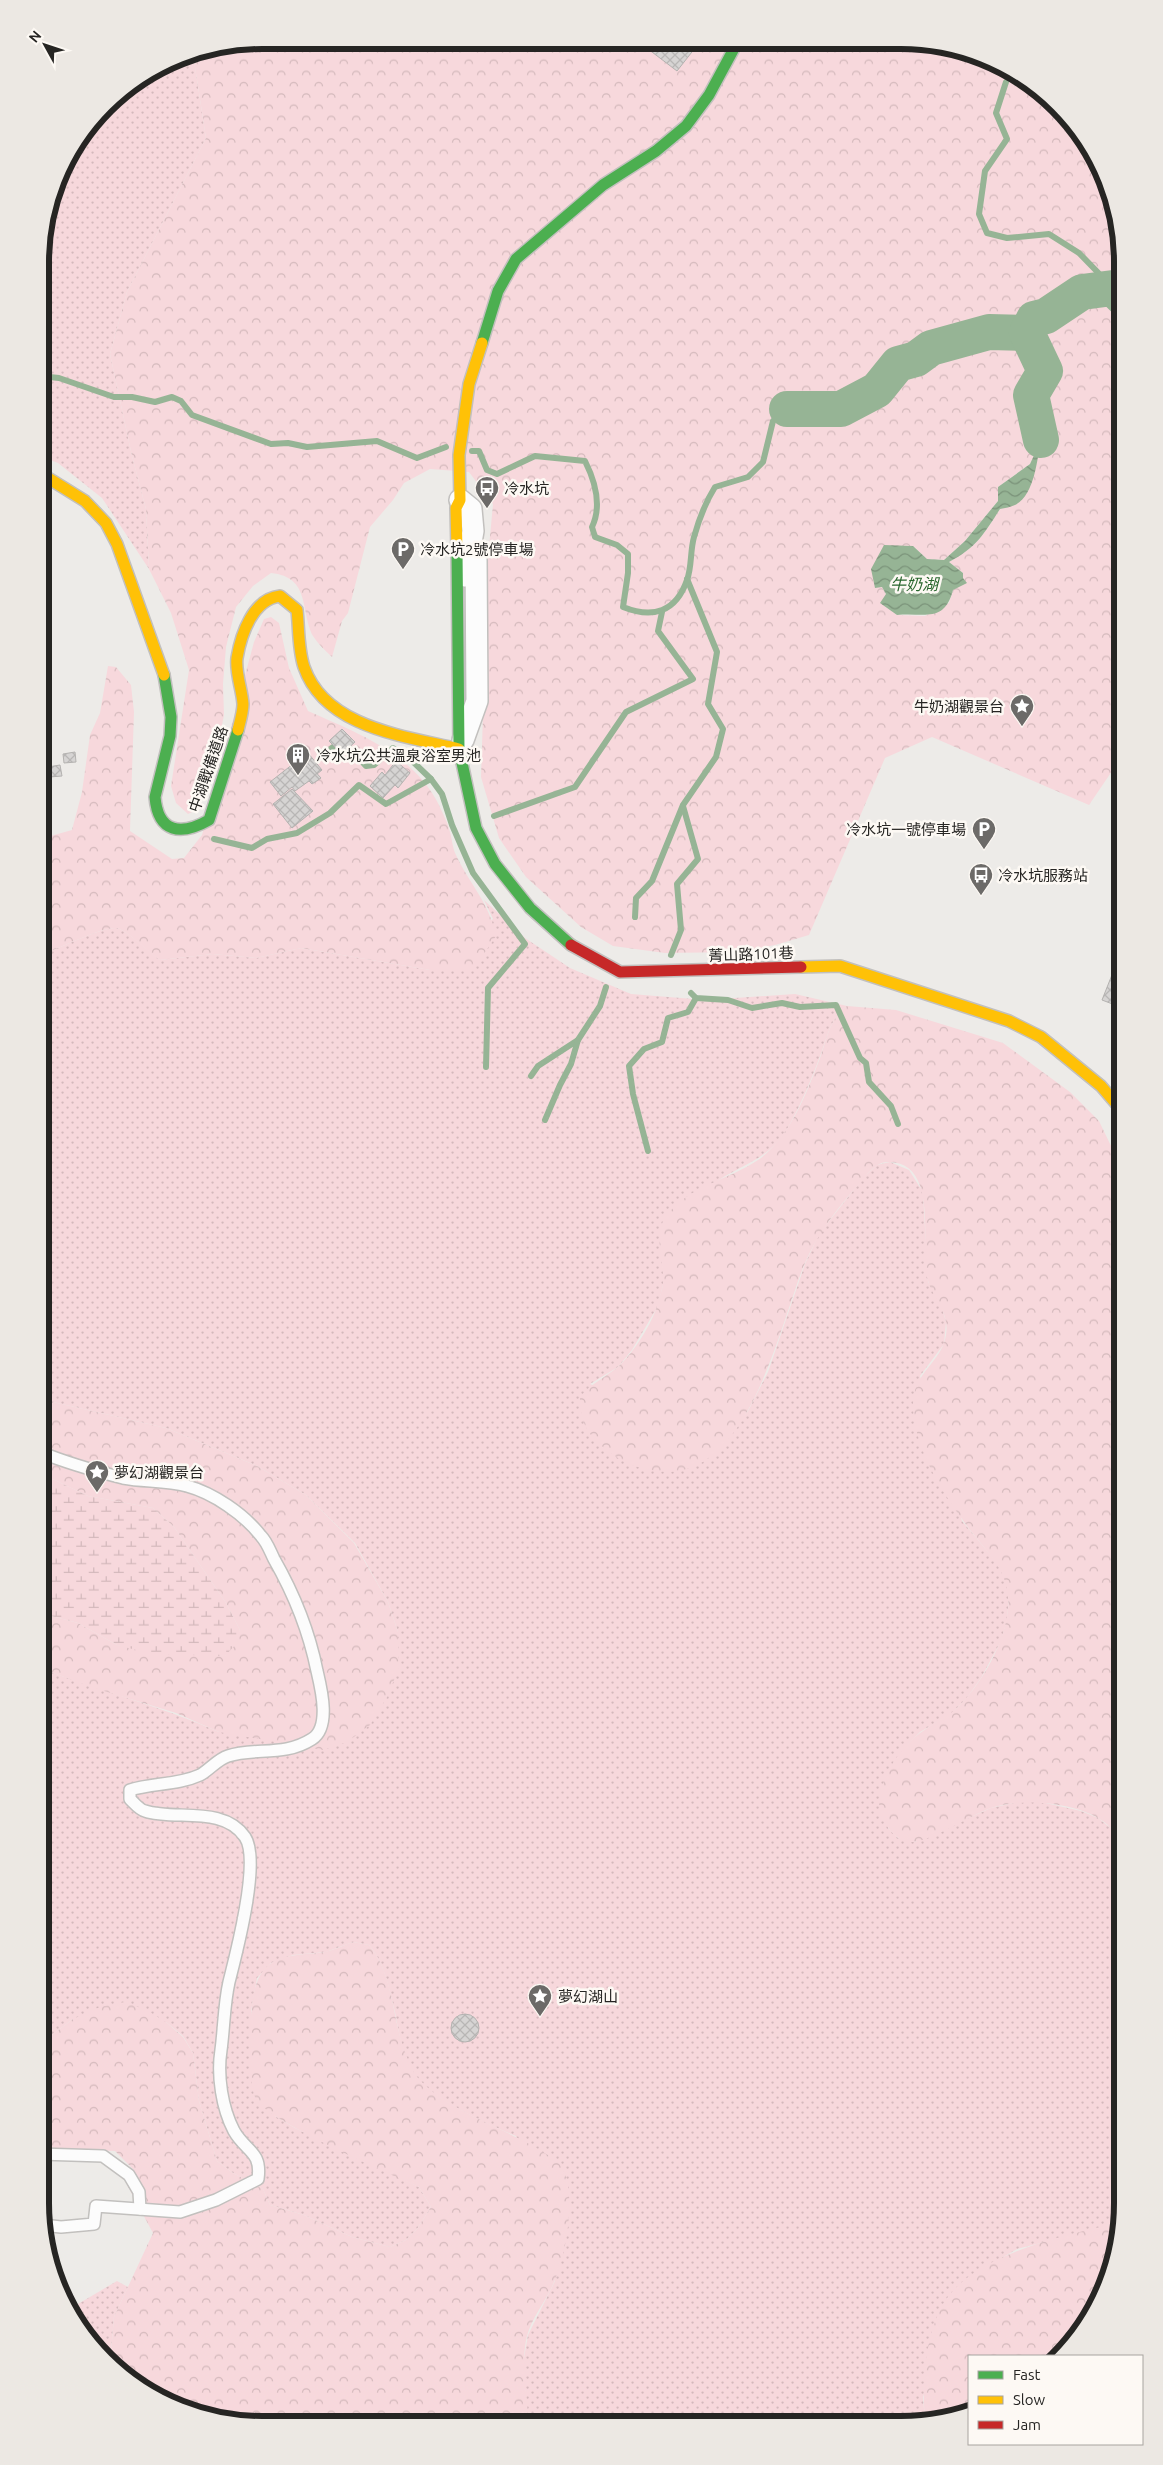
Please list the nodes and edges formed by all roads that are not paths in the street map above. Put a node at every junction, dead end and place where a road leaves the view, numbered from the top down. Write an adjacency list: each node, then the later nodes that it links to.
1 (734, 49): 3 (street, 菁山路101巷)
2 (49, 479): 6 (street, 中湖戰備道路)
3 (460, 500): 4 (street); 5 (street); 6 (street, 菁山路101巷)
4 (473, 531): 5 (street); 6 (street)
5 (478, 570): 6 (street)
6 (459, 749): 7 (street, 菁山路101巷)
7 (1114, 1100)
8 (49, 1455): 10 (lane)
9 (49, 2154): 10 (lane)
10 (140, 2209): 11 (lane)
11 (50, 2226)

